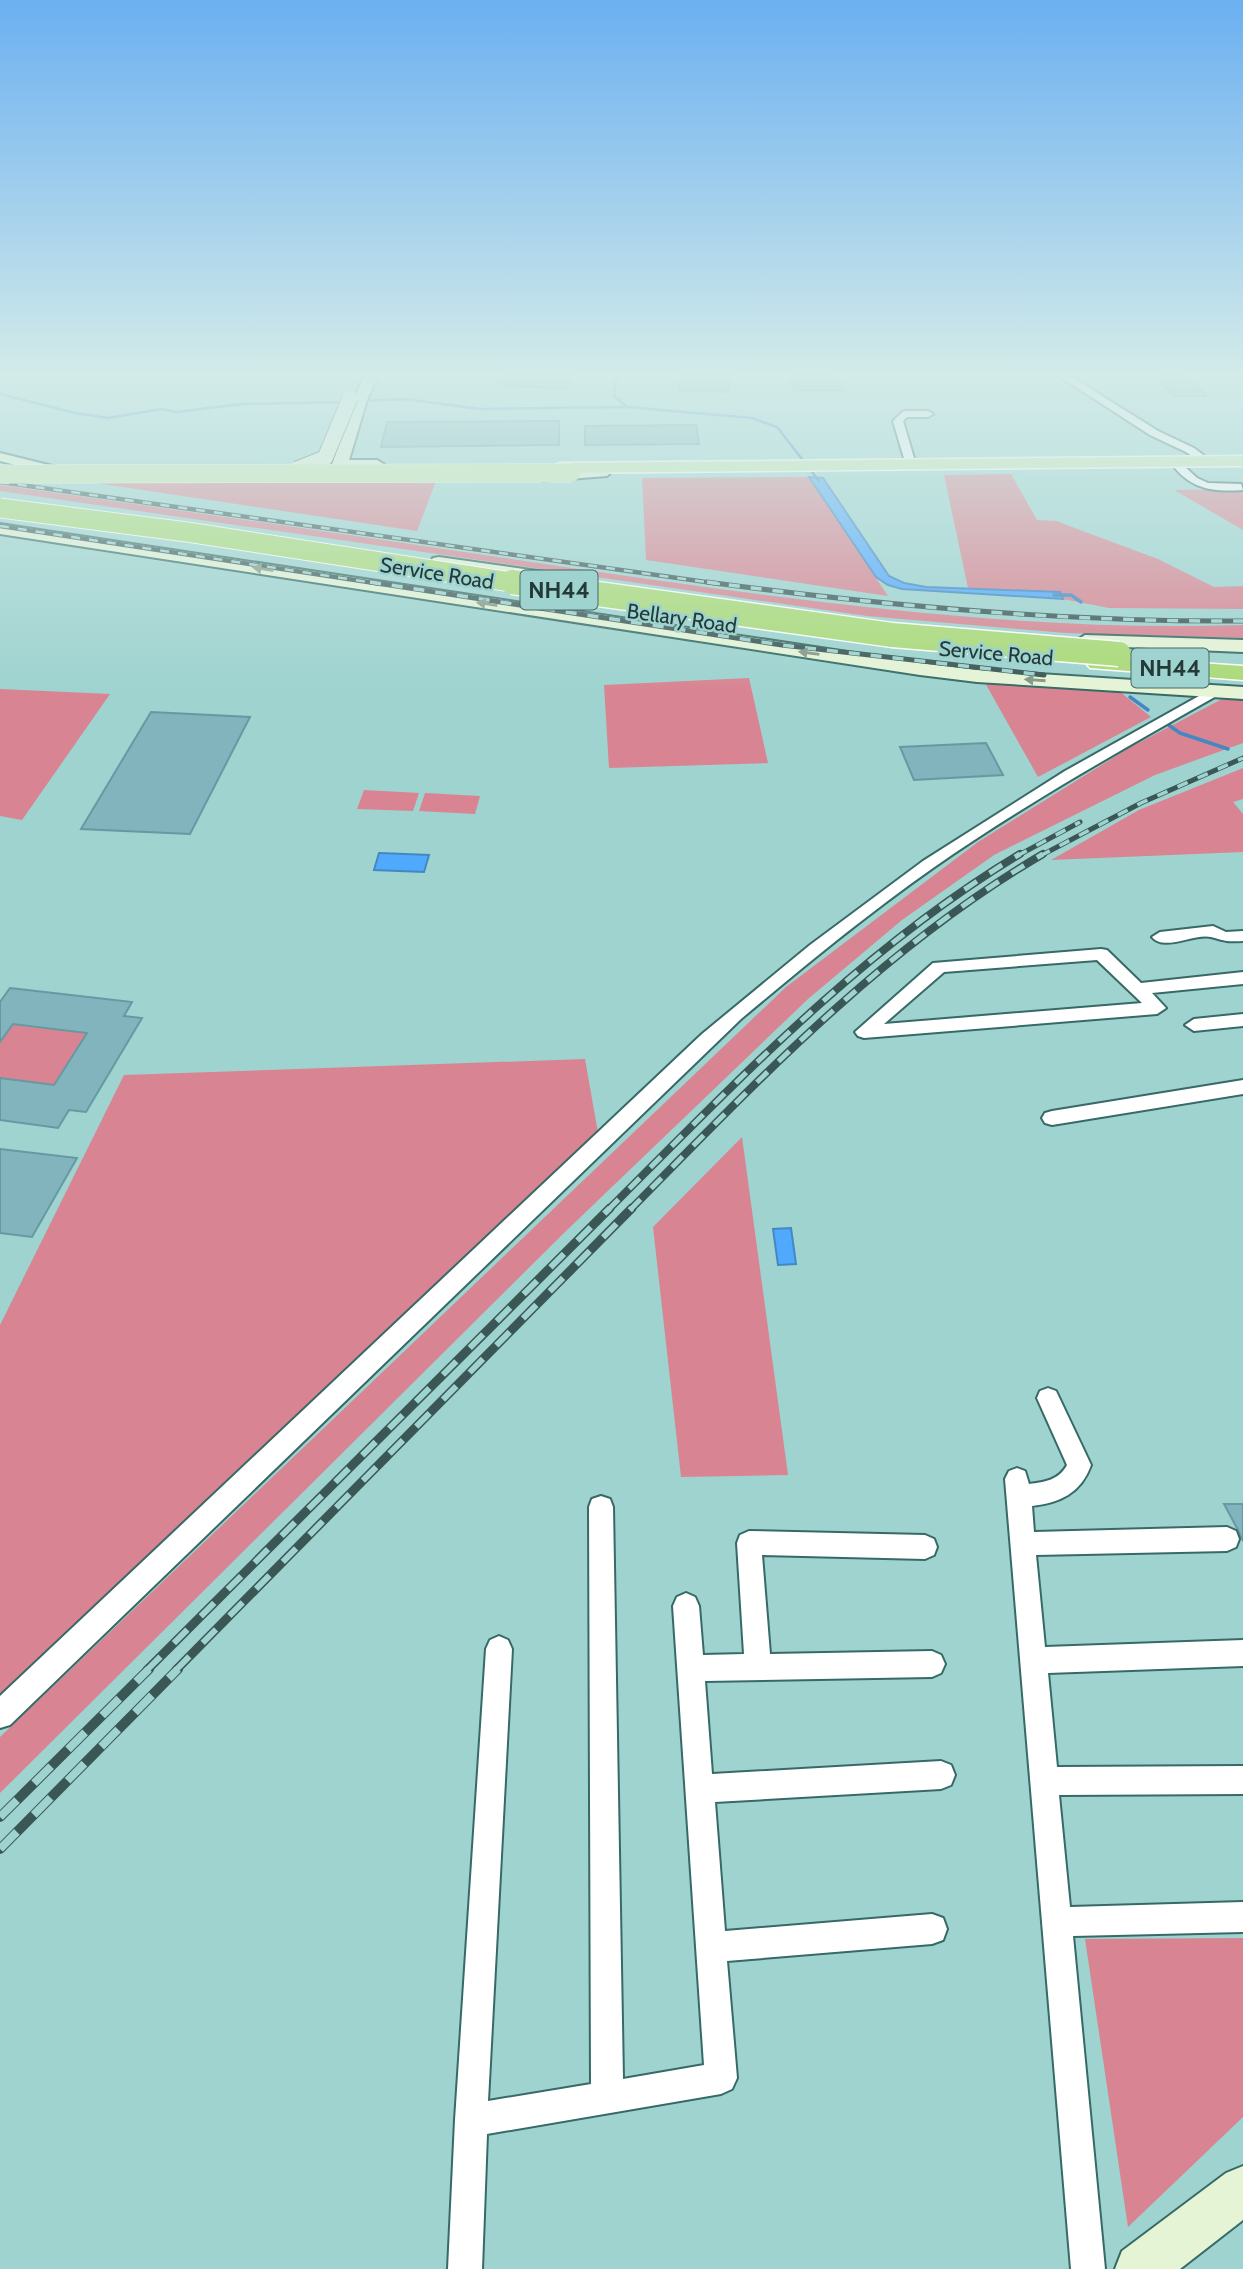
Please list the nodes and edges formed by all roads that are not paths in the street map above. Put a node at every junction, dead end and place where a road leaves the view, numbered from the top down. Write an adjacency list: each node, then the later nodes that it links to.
1 (1192, 480): 2 (street)
2 (1241, 487)
3 (0, 500): 6 (main road)
4 (0, 508): 13 (highway, Bellary Road / NH44, bridge)
5 (0, 516): 13 (highway, Bellary Road / NH44)
6 (140, 519): 8 (main road); 9 (main road)
7 (0, 529): 9 (main road, Service Road)
8 (244, 532): 10 (main road); 11 (main road)
9 (108, 544): 10 (main road, Service Road)
10 (225, 562): 13 (main road, Service Road, one-way to 10)
11 (1243, 646)
12 (1243, 661): 13 (highway, Bellary Road / NH44)
13 (1105, 666): 14 (highway, Bellary Road / NH44); 15 (main road, Service Road)
14 (1243, 673)
15 (1215, 691): 16 (main road, Service Road); 37 (street)
16 (1243, 693)
17 (1243, 936): 18 (street)
18 (1160, 937)
19 (1243, 978): 20 (street)
20 (1136, 989): 20 (street)
21 (1243, 1020): 22 (street)
22 (1194, 1025)
23 (1243, 1087): 24 (street)
24 (1052, 1118)
25 (1048, 1398): 28 (street)
26 (601, 1507): 46 (street)
27 (1227, 1539): 28 (street)
28 (1023, 1544): 33 (street)
29 (925, 1547): 35 (street)
30 (686, 1606): 36 (street)
31 (499, 1648): 47 (street)
32 (1243, 1653): 33 (street)
33 (1034, 1660): 40 (street)
34 (932, 1664): 35 (street)
35 (758, 1667): 36 (street)
36 (691, 1668): 41 (street)
37 (0, 1715)
38 (941, 1775): 41 (street)
39 (1243, 1780): 40 (street)
40 (1044, 1781): 43 (street)
41 (699, 1789): 45 (street)
42 (1243, 1917): 43 (street)
43 (1057, 1922): 50 (street)
44 (932, 1929): 45 (street)
45 (711, 1947): 46 (street)
46 (607, 2098): 47 (street)
47 (471, 2120): 49 (street)
48 (1243, 2190): 51 (main road)
49 (465, 2269)
50 (1088, 2269)
51 (1140, 2269)

